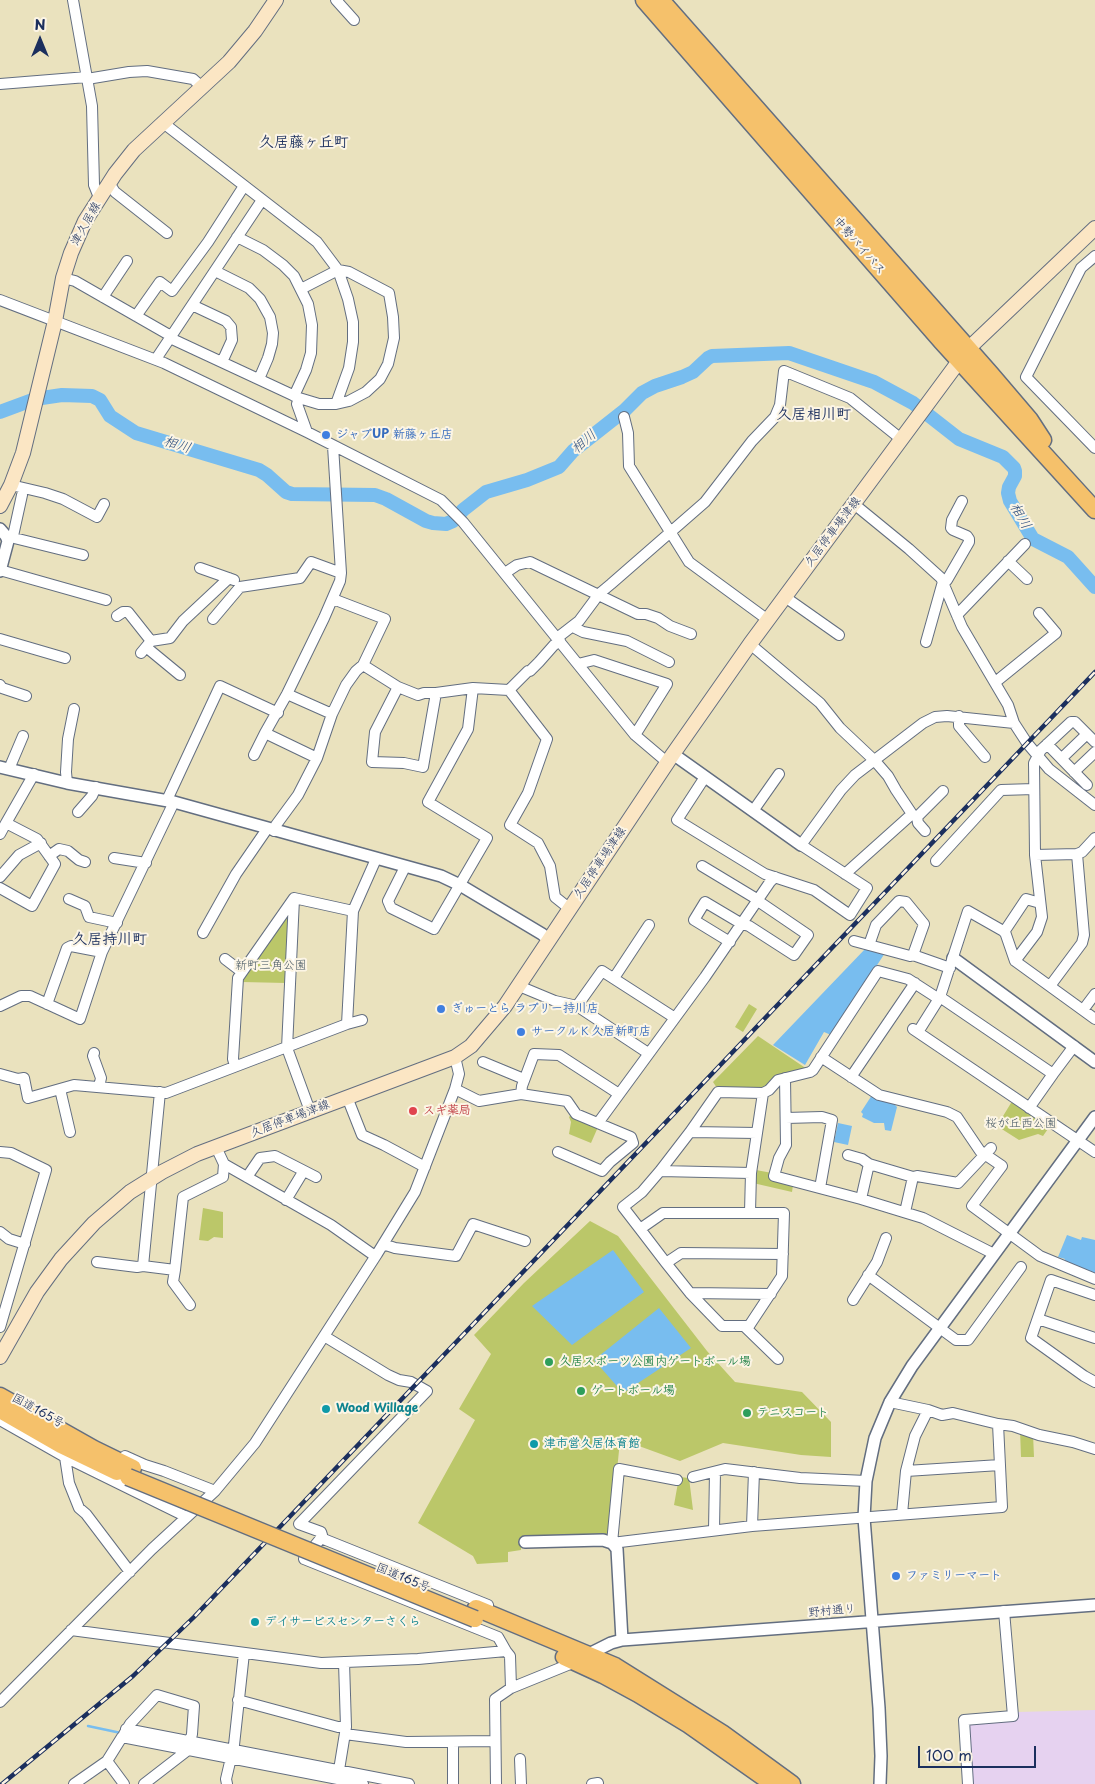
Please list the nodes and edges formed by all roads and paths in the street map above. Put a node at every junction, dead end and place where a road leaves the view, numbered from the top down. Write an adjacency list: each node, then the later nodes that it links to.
1 (73, 0): 7 (street)
2 (276, 0): 9 (main road, 津久居線)
3 (336, 0): 6 (street)
4 (644, 0): 30 (highway, 中勢バイパス)
5 (661, 0): 30 (highway, 中勢バイパス)
6 (354, 20)
7 (87, 78): 8 (street); 9 (street); 13 (street)
8 (0, 84)
9 (202, 88): 10 (main road, 津久居線)
10 (162, 122): 11 (main road, 津久居線); 12 (street)
11 (109, 183): 13 (main road, 津久居線); 16 (street)
12 (244, 186): 14 (street); 27 (street)
13 (100, 200): 22 (main road, 津久居線)
14 (262, 200): 17 (street); 20 (street)
15 (1095, 228): 30 (main road, 久居停車場津線)
16 (167, 233)
17 (238, 237): 21 (street); 23 (street)
18 (1095, 256): 40 (street)
19 (127, 261): 24 (street)
20 (338, 270): 23 (street); 35 (street); 35 (street)
21 (214, 271): 26 (street); 33 (street)
22 (63, 278): 24 (street); 28 (main road, 津久居線)
23 (301, 289): 34 (street)
24 (103, 297): 27 (street)
25 (0, 300): 28 (street)
26 (192, 305): 29 (street); 32 (street)
27 (136, 316): 29 (street)
28 (55, 321): 31 (street); 41 (main road, 津久居線)
29 (170, 337): 31 (street); 32 (street)
30 (964, 355): 38 (main road, 久居停車場津線); 47 (highway, 中勢バイパス)
31 (156, 359): 37 (street)
32 (222, 362): 33 (street)
33 (259, 379): 34 (street)
34 (296, 397): 35 (street); 37 (street)
35 (336, 404)
36 (624, 417): 48 (street)
37 (306, 432): 39 (street)
38 (901, 440): 45 (main road, 久居停車場津線); 48 (street)
39 (333, 446): 55 (street); 56 (street)
40 (1095, 448)
41 (11, 485): 44 (street); 46 (main road, 津久居線)
42 (22, 495): 49 (street)
43 (962, 501): 59 (street)
44 (104, 504)
45 (854, 504): 59 (street); 62 (main road, 久居停車場津線)
46 (0, 506)
47 (1095, 510)
48 (670, 532): 61 (street); 69 (street)
49 (7, 534): 51 (street); 54 (street)
50 (1025, 544): 52 (street)
51 (83, 555)
52 (1008, 561): 58 (street); 66 (street)
53 (200, 568): 57 (street)
54 (0, 571): 64 (street)
55 (341, 573): 60 (street); 63 (street)
56 (505, 573): 61 (street); 74 (street)
57 (229, 578): 60 (street); 77 (street)
58 (1027, 580)
59 (943, 582): 66 (street); 75 (street)
60 (245, 586): 68 (street)
61 (599, 594): 70 (street); 71 (street)
62 (785, 597): 69 (main road, 久居停車場津線); 72 (street)
63 (333, 599): 81 (street); 89 (street)
64 (106, 600)
65 (1039, 613): 83 (street)
66 (957, 614): 83 (street)
67 (117, 616): 77 (street)
68 (213, 619)
69 (768, 620): 76 (main road, 久居停車場津線)
70 (573, 627): 74 (street); 79 (street)
71 (691, 634)
72 (839, 636)
73 (0, 639): 78 (street)
74 (558, 640): 80 (street); 87 (street)
75 (926, 642)
76 (750, 644): 106 (main road, 久居停車場津線); 108 (street)
77 (146, 647): 82 (street)
78 (65, 658)
79 (669, 662)
80 (578, 664): 97 (street); 97 (street)
81 (363, 665): 85 (street); 93 (street)
82 (180, 676)
83 (995, 684): 95 (street)
84 (0, 685): 90 (street)
85 (398, 687): 88 (street); 88 (street)
86 (473, 688): 87 (street); 88 (street); 150 (street)
87 (509, 690): 156 (street)
88 (436, 693)
89 (287, 694): 92 (street); 93 (street)
90 (26, 696)
91 (74, 709): 117 (street)
92 (278, 713): 96 (street); 123 (street)
93 (332, 714): 105 (street)
94 (959, 716): 95 (street); 104 (street); 108 (street)
95 (1014, 723): 103 (street)
96 (265, 734): 102 (street); 105 (street)
97 (635, 735): 106 (street)
98 (24, 736): 110 (street)
99 (1091, 738): 100 (street); 107 (street)
100 (1047, 744): 103 (street); 107 (street)
101 (1095, 752): 111 (street)
102 (254, 755)
103 (1038, 755): 109 (street); 120 (street)
104 (984, 757)
105 (317, 758): 130 (street)
106 (670, 758): 114 (street); 156 (main road, 久居停車場津線)
107 (1061, 758): 109 (street); 111 (street)
108 (875, 760): 127 (street); 136 (street)
109 (1049, 769): 116 (street)
110 (3, 770): 112 (street)
111 (1073, 771): 116 (street); 118 (street)
112 (34, 774): 117 (street); 128 (street)
113 (779, 774): 125 (street)
114 (705, 777): 125 (street); 149 (street)
115 (1095, 778): 118 (street)
116 (1063, 780): 122 (street)
117 (67, 782): 119 (street)
118 (1087, 785): 122 (street)
119 (96, 787): 123 (street); 126 (street)
120 (1034, 789): 138 (street); 142 (street)
121 (943, 791): 127 (street)
122 (1078, 793): 124 (street)
123 (170, 801): 130 (street); 144 (street)
124 (1095, 805)
125 (753, 810): 136 (street)
126 (78, 812)
127 (914, 815): 131 (street); 133 (street)
128 (6, 823): 132 (street); 135 (street)
129 (876, 829): 133 (street)
130 (270, 830): 141 (street); 162 (street)
131 (925, 830)
132 (0, 834)
133 (884, 838): 147 (street)
134 (1095, 838): 137 (street)
135 (41, 843): 139 (street); 148 (street)
136 (801, 845): 147 (street)
137 (1077, 854): 138 (street); 176 (street)
138 (1035, 855): 155 (street)
139 (49, 856): 143 (street); 151 (street)
140 (114, 858): 144 (street)
141 (376, 860): 146 (street); 157 (street)
142 (936, 861)
143 (85, 862)
144 (146, 863): 158 (street)
145 (702, 866): 154 (street)
146 (405, 867): 150 (street); 150 (street)
147 (845, 874): 149 (street)
148 (0, 877)
149 (775, 877): 154 (street)
150 (460, 885): 163 (street)
151 (0, 888)
152 (294, 898): 157 (street); 172 (street); 188 (street)
153 (68, 899): 158 (street)
154 (758, 901): 159 (street); 159 (street)
155 (1040, 903): 161 (street); 170 (street)
156 (570, 909): 163 (main road, 久居停車場津線)
157 (353, 911): 186 (street)
158 (116, 922): 167 (street)
159 (742, 924): 165 (street); 165 (street)
160 (648, 925): 173 (street)
161 (1004, 932): 170 (street); 171 (street)
162 (203, 934)
163 (549, 940): 175 (main road, 久居停車場津線)
164 (854, 940): 166 (street)
165 (730, 942): 183 (street)
166 (869, 945): 168 (street); 168 (street)
167 (102, 952): 179 (street); 179 (street)
168 (913, 955): 171 (street)
169 (225, 959): 172 (street)
170 (1015, 961): 176 (street)
171 (951, 963): 178 (street); 187 (street)
172 (242, 972): 195 (street)
173 (614, 978): 181 (street); 183 (street)
174 (915, 983): 178 (street); 192 (street); 198 (street)
175 (519, 986): 181 (street); 191 (main road, 久居停車場津線)
176 (1050, 986): 182 (street)
177 (1095, 994): 182 (street)
178 (940, 998): 197 (street); 209 (street)
179 (47, 1004): 180 (street)
180 (0, 1006)
181 (577, 1006): 190 (street)
182 (1083, 1010): 184 (street)
183 (675, 1018): 190 (street)
184 (1095, 1019)
185 (362, 1020): 186 (street)
186 (347, 1024): 188 (street)
187 (1074, 1046): 194 (street); 197 (street)
188 (286, 1048): 195 (street); 210 (street)
189 (94, 1053): 201 (street)
190 (648, 1053): 207 (street)
191 (455, 1057): 202 (street); 208 (main road, 久居停車場津線)
192 (821, 1057): 198 (street); 199 (street)
193 (483, 1062): 200 (street)
194 (1095, 1062)
195 (235, 1066): 204 (street)
196 (0, 1074): 203 (street)
197 (1053, 1074): 209 (street)
198 (852, 1077): 221 (street)
199 (785, 1078): 205 (street); 212 (street)
200 (524, 1079): 206 (street); 207 (street)
201 (99, 1087): 203 (street); 204 (street)
202 (455, 1089): 206 (street); 226 (street)
203 (60, 1090): 214 (street)
204 (160, 1092): 233 (street)
205 (763, 1093): 215 (street); 216 (street)
206 (521, 1094): 213 (street)
207 (619, 1094): 213 (street)
208 (347, 1096): 210 (main road, 久居停車場津線); 226 (street)
209 (1029, 1108): 217 (street)
210 (310, 1111): 218 (main road, 久居停車場津線)
211 (1095, 1116): 217 (street)
212 (786, 1118): 234 (street); 234 (street)
213 (598, 1123): 220 (street)
214 (70, 1132)
215 (690, 1132): 216 (street); 227 (street)
216 (757, 1133): 229 (street)
217 (1078, 1140): 222 (street); 241 (street)
218 (216, 1147): 224 (street); 233 (main road, 久居停車場津線)
219 (0, 1152): 244 (street)
220 (558, 1152)
221 (988, 1152): 232 (street); 241 (street)
222 (1095, 1152)
223 (848, 1155): 225 (street)
224 (224, 1164): 230 (street); 253 (street)
225 (869, 1164): 232 (street); 235 (street)
226 (424, 1167): 245 (street)
227 (660, 1171): 229 (street); 239 (street)
228 (304, 1172): 230 (street); 231 (street); 236 (street)
229 (751, 1173): 237 (street)
230 (247, 1177): 236 (street)
231 (316, 1177)
232 (913, 1177): 238 (street)
233 (152, 1179): 251 (street); 267 (main road, 久居停車場津線)
234 (820, 1188): 235 (street)
235 (862, 1199): 238 (street)
236 (286, 1200): 248 (street)
237 (750, 1212): 239 (street); 246 (street)
238 (905, 1212): 247 (street)
239 (640, 1229): 250 (street)
240 (0, 1232): 244 (street)
241 (1010, 1233): 247 (street); 255 (street)
242 (886, 1238): 254 (street)
243 (525, 1241): 245 (street)
244 (25, 1244): 263 (street)
245 (383, 1244): 248 (street)
246 (782, 1254): 250 (street); 257 (street)
247 (994, 1254): 264 (street)
248 (375, 1256): 265 (street)
249 (97, 1262): 251 (street)
250 (666, 1263): 256 (street)
251 (143, 1266): 253 (street)
252 (1021, 1267): 264 (street)
253 (175, 1270): 260 (street)
254 (868, 1275): 259 (street); 264 (street)
255 (1095, 1279)
256 (690, 1293): 257 (street); 262 (street)
257 (771, 1294): 262 (street)
258 (1095, 1294): 261 (street)
259 (853, 1300)
260 (190, 1305)
261 (1038, 1319): 266 (street); 269 (street)
262 (744, 1326): 268 (street)
263 (0, 1327)
264 (940, 1328): 272 (street)
265 (324, 1336): 287 (street); 293 (street)
266 (1095, 1338)
267 (0, 1357)
268 (778, 1359)
269 (1095, 1382)
270 (0, 1390): 287 (street, 国道165号)
271 (0, 1396): 281 (highway, 国道165号)
272 (890, 1402): 274 (street); 286 (street)
273 (0, 1410): 281 (highway, 国道165号)
274 (928, 1410): 276 (street); 280 (street)
275 (0, 1420): 278 (street)
276 (998, 1424): 277 (street); 279 (street)
277 (1095, 1450)
278 (65, 1457): 289 (street); 296 (street)
279 (1000, 1465): 280 (street); 288 (street)
280 (906, 1471): 288 (street)
281 (131, 1472): 304 (highway, 国道165号, bridge)
282 (715, 1472): 283 (street); 284 (street); 292 (street)
283 (754, 1472): 286 (street); 291 (street)
284 (694, 1477)
285 (677, 1480): 295 (street)
286 (866, 1481): 290 (street)
287 (215, 1491): 289 (street)
288 (902, 1514): 290 (street)
289 (187, 1517): 296 (street)
290 (864, 1518): 291 (street); 299 (street)
291 (752, 1526): 292 (street)
292 (714, 1530): 295 (street)
293 (321, 1538): 302 (street); 304 (street)
294 (525, 1542): 295 (street)
295 (612, 1543): 301 (street)
296 (130, 1572): 300 (street)
297 (1095, 1605): 298 (street, 野村通り)
298 (1004, 1612): 299 (street, 野村通り); 330 (street)
299 (872, 1622): 301 (street, 野村通り); 329 (street)
300 (71, 1630): 303 (street); 308 (street)
301 (622, 1640): 304 (street, 野村通り)
302 (506, 1651): 305 (street); 306 (street)
303 (244, 1653): 305 (street); 307 (street)
304 (581, 1658): 306 (street); 327 (highway, 国道165号); 328 (highway, 国道165号)
305 (344, 1662): 309 (street)
306 (511, 1688): 311 (street)
307 (238, 1700): 309 (street); 314 (street)
308 (0, 1702)
309 (346, 1730): 312 (street); 317 (street)
310 (124, 1733): 313 (street); 313 (street); 316 (street)
311 (495, 1741): 312 (street); 325 (street)
312 (453, 1742): 324 (street)
313 (189, 1746): 314 (street); 321 (street)
314 (233, 1754): 317 (street); 318 (street)
315 (520, 1759): 326 (street)
316 (107, 1761): 319 (street); 320 (street)
317 (338, 1777): 322 (street); 323 (street)
318 (224, 1782)
319 (74, 1784)
320 (124, 1784)
321 (144, 1784)
322 (363, 1784)
323 (409, 1784)
324 (453, 1784)
325 (496, 1784)
326 (521, 1784)
327 (773, 1784)
328 (792, 1784)
329 (880, 1784)
330 (968, 1784)

